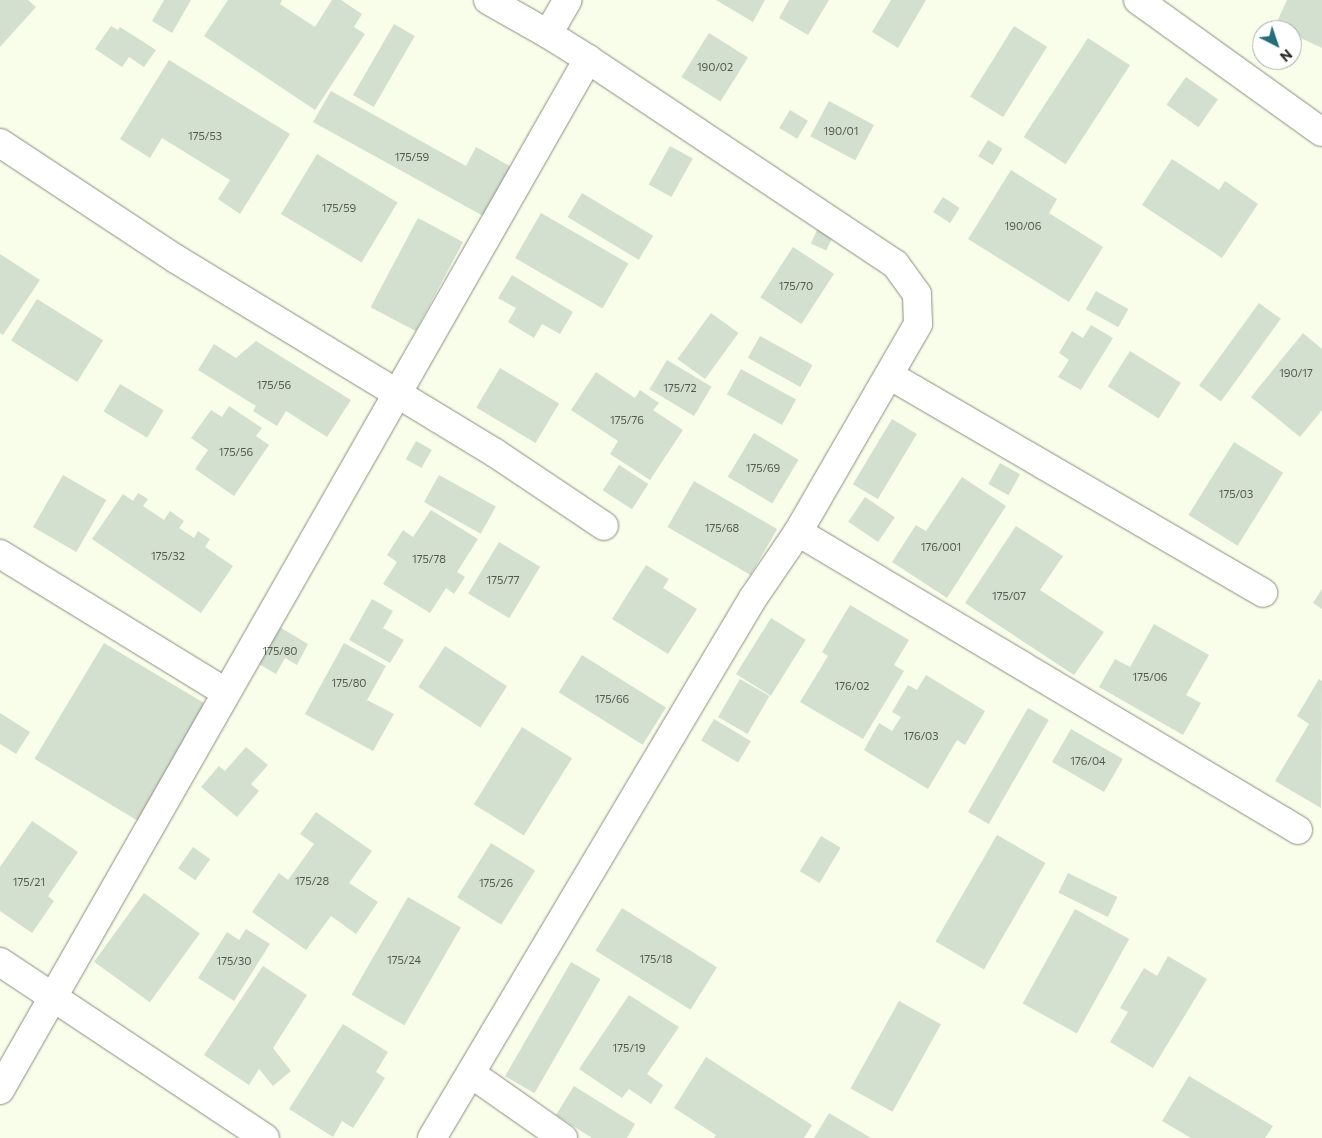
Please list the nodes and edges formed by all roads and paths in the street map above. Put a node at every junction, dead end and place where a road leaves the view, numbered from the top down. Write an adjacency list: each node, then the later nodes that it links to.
1 (488, 0): 4 (street)
2 (568, 0): 4 (street)
3 (1138, 0): 6 (street)
4 (548, 34): 5 (street)
5 (588, 59): 8 (street); 9 (street)
6 (1322, 132)
7 (0, 143): 9 (street)
8 (889, 375): 11 (street); 13 (street)
9 (399, 395): 10 (street); 14 (street)
10 (604, 526)
11 (798, 532): 15 (street); 18 (street)
12 (0, 554): 14 (street)
13 (1263, 593)
14 (225, 692): 17 (street)
15 (1298, 830)
16 (0, 962): 17 (street)
17 (56, 998): 19 (street); 20 (street)
18 (472, 1074): 21 (street); 22 (street)
19 (0, 1090)
20 (265, 1138)
21 (432, 1138)
22 (564, 1138)

